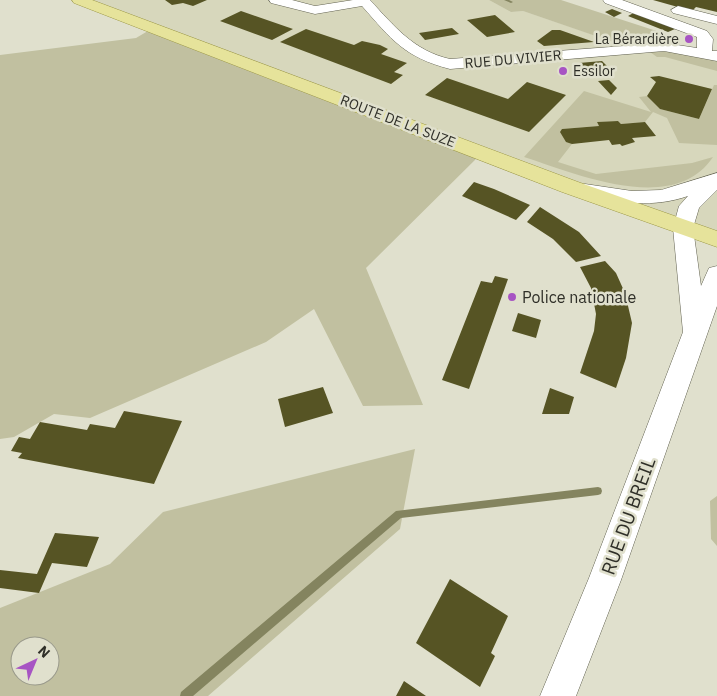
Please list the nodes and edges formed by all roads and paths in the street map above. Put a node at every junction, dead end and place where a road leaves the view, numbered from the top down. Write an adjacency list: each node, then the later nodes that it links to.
1 (79, 0): 10 (main road, ROUTE DE LA SUZE)
2 (276, 0): 5 (street)
3 (610, 0): 7 (street)
4 (643, 0): 6 (street)
5 (364, 1): 7 (street, RUE DU VIVIER)
6 (717, 20)
7 (711, 55)
8 (717, 175): 10 (street)
9 (717, 179): 11 (street)
10 (570, 187): 11 (main road, ROUTE DE LA SUZE)
11 (683, 228): 12 (main road, ROUTE DE LA SUZE); 15 (street, RUE DU BREIL)
12 (717, 239)
13 (717, 274): 15 (street, RUE DU BREIL)
14 (717, 310): 15 (street, RUE DU BREIL)
15 (695, 334): 16 (street, RUE DU BREIL)
16 (558, 696)

